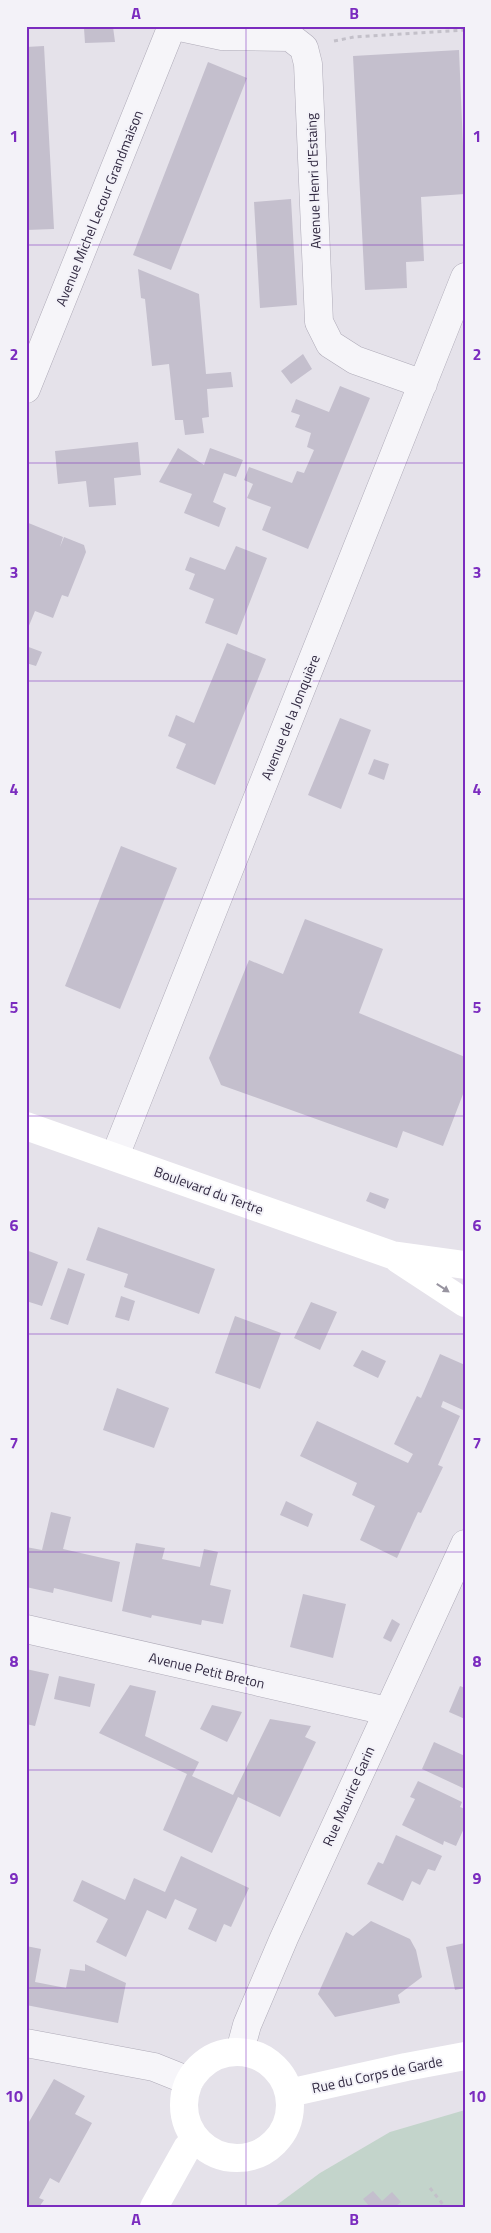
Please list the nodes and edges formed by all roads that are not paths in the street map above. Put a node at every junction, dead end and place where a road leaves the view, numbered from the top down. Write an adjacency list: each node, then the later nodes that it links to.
1 (173, 26): 3 (street, Avenue Henri d'Estaing); 4 (street, Avenue Michel Lecour Grandmaison)
2 (465, 277): 3 (street, Avenue de la Jonquière)
3 (423, 384): 6 (street, Avenue de la Jonquière)
4 (26, 389)
5 (26, 1126): 6 (street, Boulevard du Tertre)
6 (115, 1156): 7 (street, Boulevard du Tertre)
7 (392, 1255): 8 (street, Boulevard du Tertre); 9 (street, Boulevard du Tertre, one-way to 9)
8 (465, 1265)
9 (465, 1303)
10 (465, 1544): 12 (street, Rue Maurice Garin)
11 (26, 1629): 12 (street, Avenue Petit Breton)
12 (387, 1711): 14 (street, Rue Maurice Garin)
13 (26, 2043): 16 (street)
14 (240, 2051): 16 (street); 17 (street)
15 (465, 2056): 17 (street, Rue du Corps de Garde)
16 (189, 2081): 18 (street)
17 (289, 2093): 18 (street)
18 (196, 2138): 19 (street)
19 (154, 2207)

